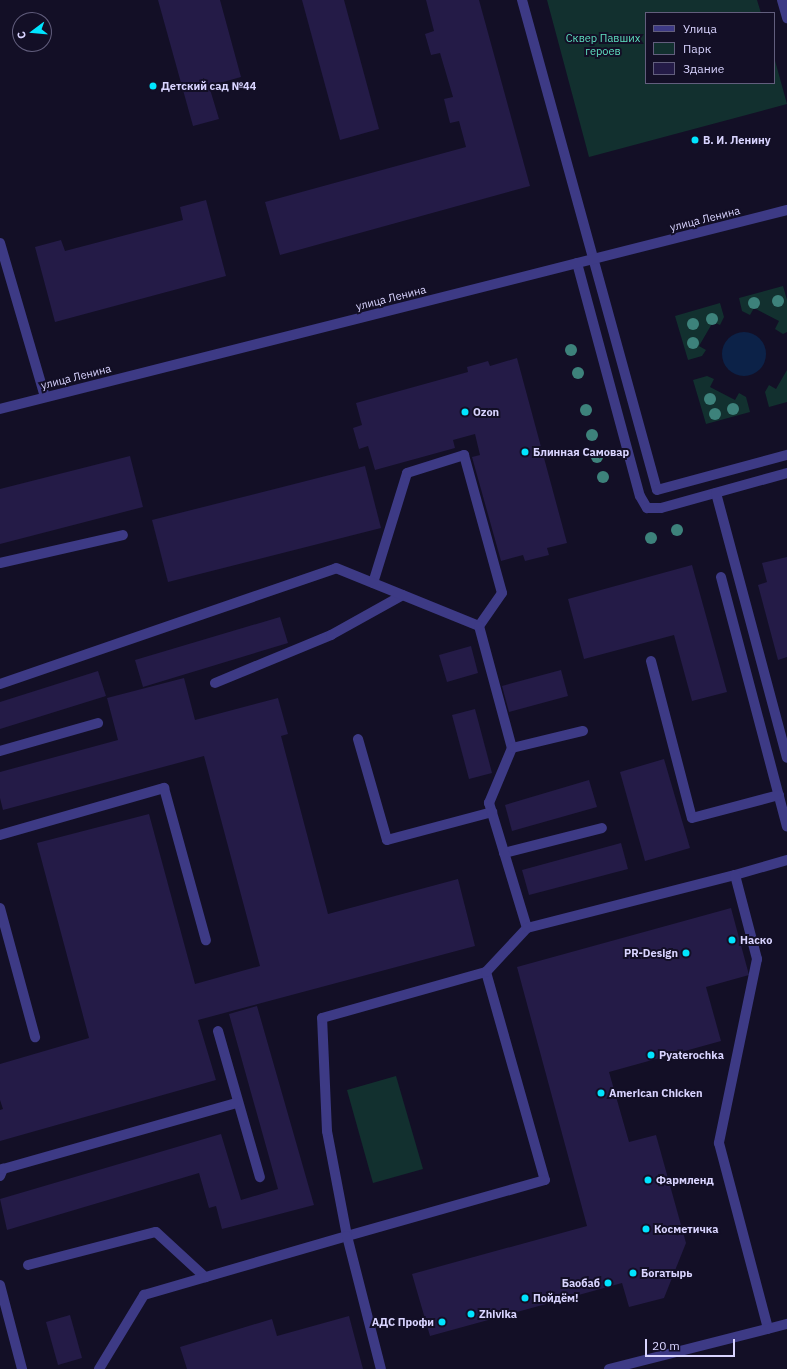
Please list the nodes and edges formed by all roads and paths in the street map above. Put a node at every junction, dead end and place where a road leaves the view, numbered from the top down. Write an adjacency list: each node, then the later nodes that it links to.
1 (522, 0): 6 (street)
2 (782, 0): 3 (street)
3 (787, 18)
4 (787, 210): 6 (street, улица Ленина)
5 (0, 243): 8 (street)
6 (594, 259): 7 (street, улица Ленина); 10 (street)
7 (577, 263): 8 (street, улица Ленина); 12 (street)
8 (45, 398): 9 (street, улица Ленина)
9 (0, 409)
10 (787, 455)
11 (787, 473): 12 (street)
12 (716, 493): 27 (street)
13 (123, 535): 14 (street)
14 (0, 563)
15 (721, 577): 28 (street)
16 (373, 583): 17 (street); 18 (street); 21 (street)
17 (403, 595): 18 (street); 20 (street)
18 (479, 626): 25 (street)
19 (651, 661): 28 (street)
20 (215, 683)
21 (0, 684)
22 (98, 723): 26 (street)
23 (582, 731): 25 (street)
24 (358, 739): 29 (street)
25 (512, 748): 29 (street)
26 (0, 751)
27 (787, 758)
28 (779, 795): 30 (street)
29 (492, 812): 33 (street)
30 (787, 826)
31 (602, 828): 33 (street)
32 (0, 835): 38 (street)
33 (504, 853): 37 (street)
34 (787, 860): 35 (street)
35 (735, 875): 37 (street); 50 (street)
36 (0, 908): 41 (street)
37 (527, 928): 39 (street)
38 (206, 940)
39 (486, 972): 45 (street); 45 (street)
40 (218, 1031): 42 (street)
41 (35, 1037)
42 (237, 1103): 43 (street); 44 (street)
43 (0, 1176)
44 (260, 1177)
45 (347, 1236): 47 (street); 53 (street)
46 (28, 1265): 47 (street)
47 (205, 1277): 52 (street)
48 (0, 1286): 51 (street)
49 (787, 1324): 50 (street)
50 (768, 1329): 54 (street)
51 (22, 1369)
52 (99, 1369)
53 (381, 1369)
54 (609, 1369)

